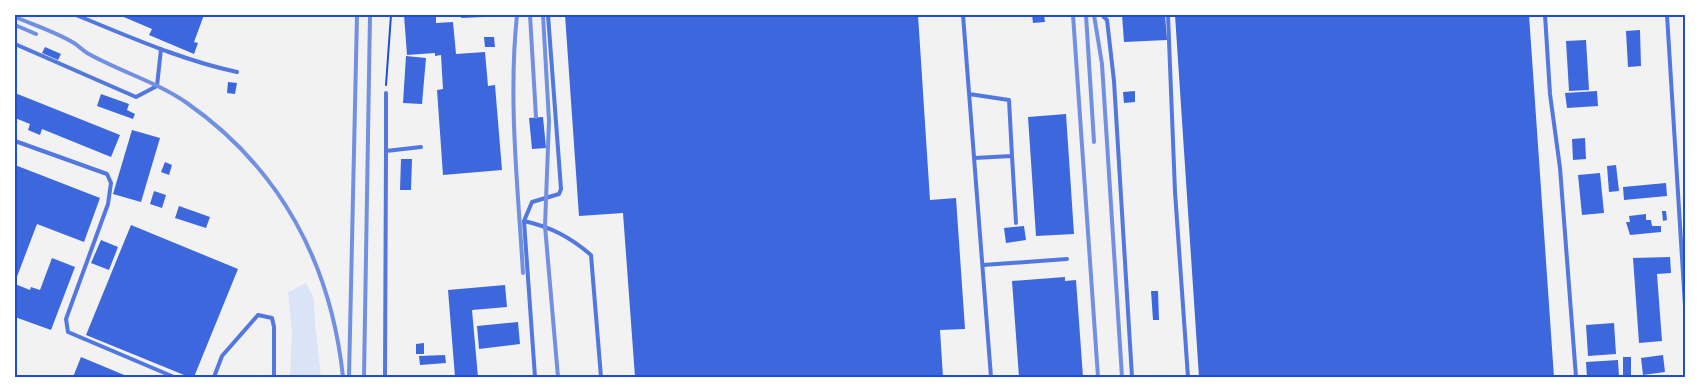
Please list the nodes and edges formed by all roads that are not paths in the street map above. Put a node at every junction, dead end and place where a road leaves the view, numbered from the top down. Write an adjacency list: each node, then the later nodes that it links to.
1 (76, 15): 11 (lane)
2 (548, 15): 22 (lane)
3 (963, 15): 14 (lane)
4 (1102, 15): 9 (lane)
5 (1106, 15): 9 (lane)
6 (1168, 15): 35 (lane)
7 (1545, 15): 36 (lane)
8 (1667, 15): 20 (lane)
9 (1106, 20): 34 (lane)
10 (15, 44): 11 (lane)
11 (161, 50): 12 (lane)
12 (236, 72)
13 (386, 93): 17 (lane)
14 (969, 94): 18 (lane); 19 (lane)
15 (15, 141): 27 (lane)
16 (421, 147): 17 (lane)
17 (386, 151): 30 (lane)
18 (1012, 156): 19 (lane); 23 (lane)
19 (974, 158): 25 (lane)
20 (1678, 194): 21 (lane); 26 (lane)
21 (1685, 194)
22 (524, 221): 31 (lane); 32 (lane)
23 (1016, 223)
24 (1067, 259): 25 (lane)
25 (982, 265): 33 (lane)
26 (1685, 306)
27 (174, 377)
28 (214, 377): 29 (lane)
29 (274, 377)
30 (385, 377)
31 (534, 377)
32 (601, 377)
33 (991, 377)
34 (1132, 377)
35 (1188, 377)
36 (1576, 377)

